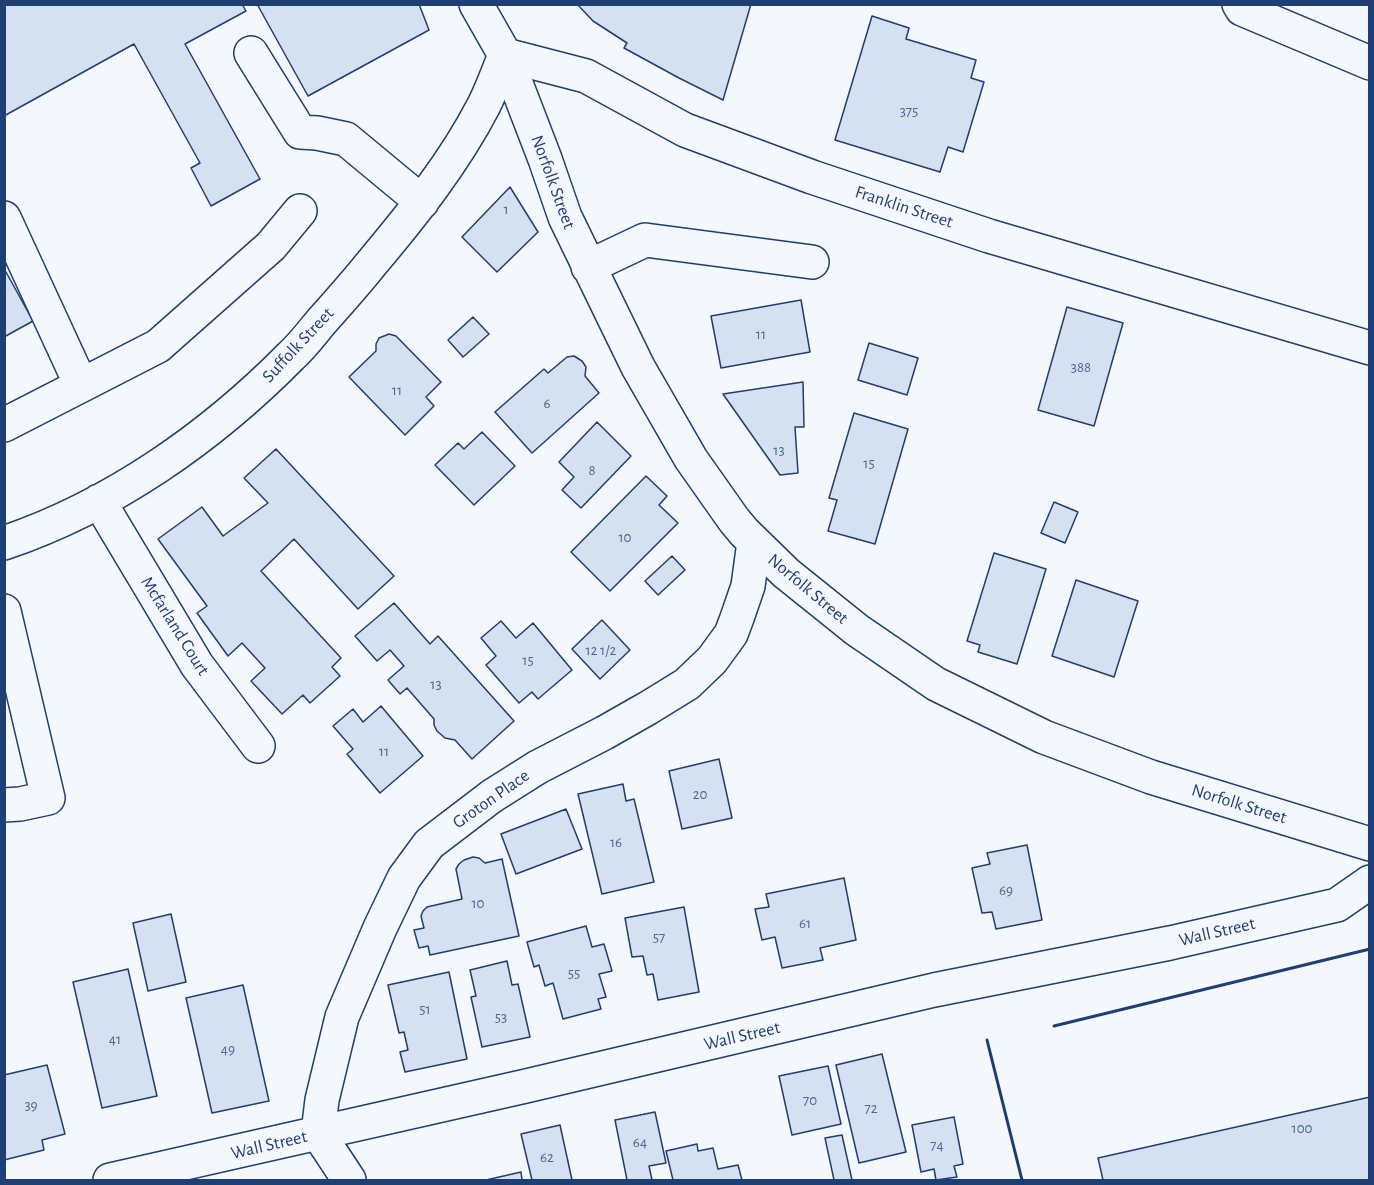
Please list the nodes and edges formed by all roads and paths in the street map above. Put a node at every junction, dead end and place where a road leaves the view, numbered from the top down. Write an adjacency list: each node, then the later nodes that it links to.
1 (476, 4): 4 (street)
2 (1239, 4): 5 (street)
3 (251, 53): 6 (street)
4 (505, 55): 6 (street, Suffolk Street); 10 (street, Norfolk Street); 11 (street, Franklin Street)
5 (1370, 63)
6 (422, 202): 14 (street, Suffolk Street)
7 (300, 211): 12 (street)
8 (4, 218): 12 (street)
9 (812, 262): 10 (street)
10 (588, 267): 15 (street, Norfolk Street)
11 (1370, 348)
12 (81, 385): 13 (street)
13 (4, 425)
14 (99, 501): 16 (street, Suffolk Street); 18 (street, Mcfarland Court)
15 (754, 542): 20 (street, Norfolk Street); 22 (street, Groton Place)
16 (4, 543)
17 (4, 611): 19 (street)
18 (258, 746)
19 (4, 805)
20 (1370, 844)
21 (1370, 882): 22 (street, Wall Street)
22 (318, 1134): 23 (street, Wall Street); 24 (street)
23 (110, 1180)
24 (349, 1180)

